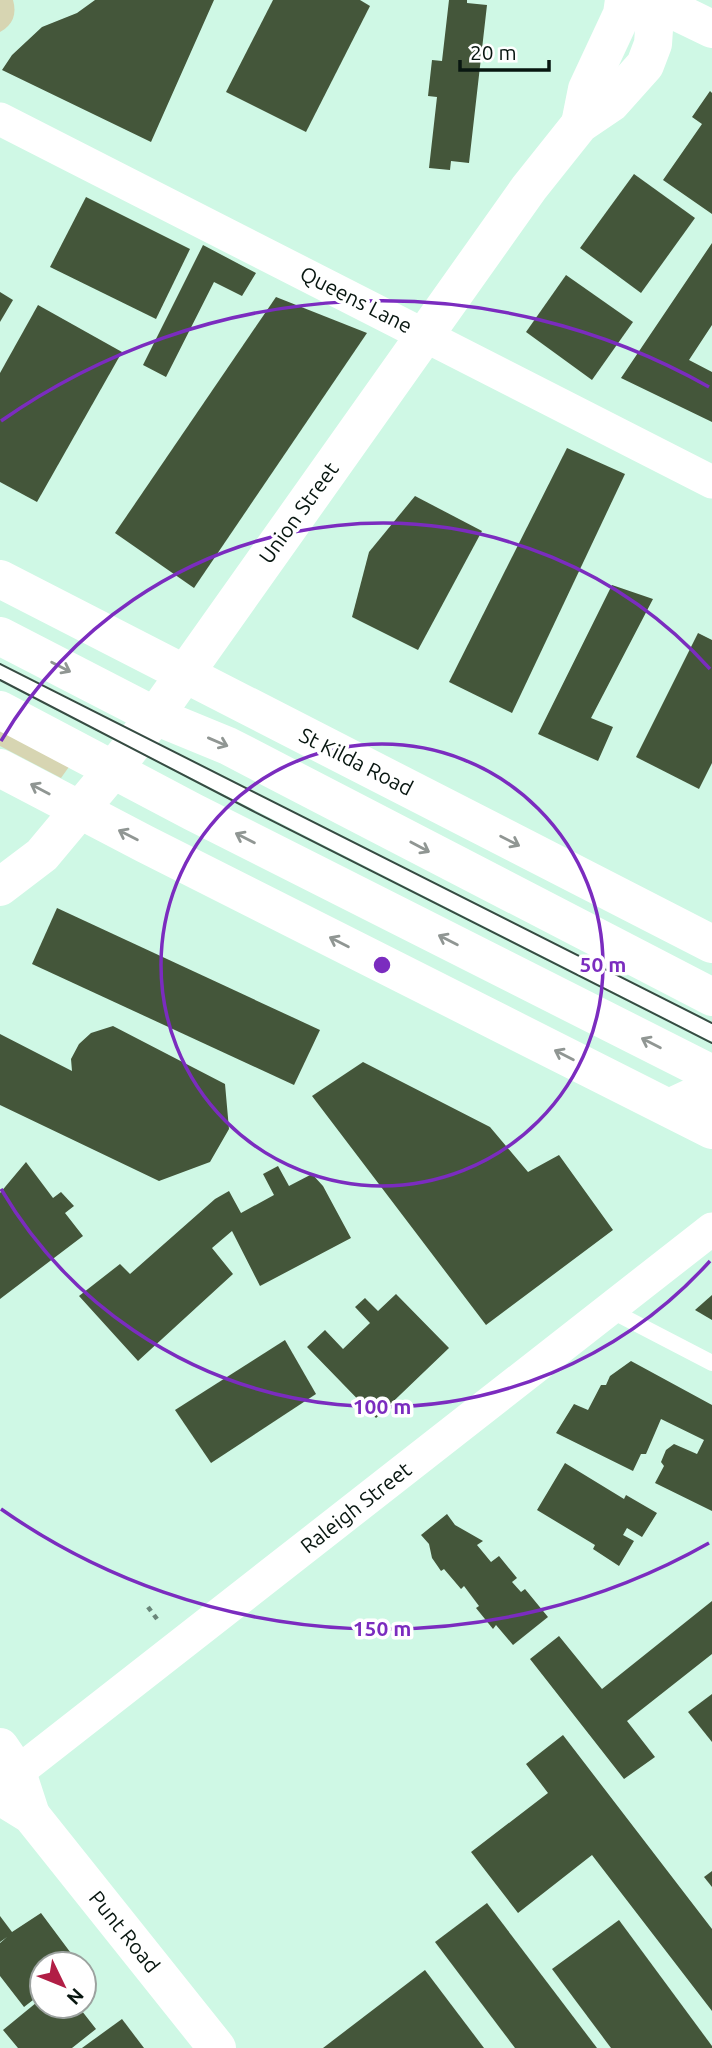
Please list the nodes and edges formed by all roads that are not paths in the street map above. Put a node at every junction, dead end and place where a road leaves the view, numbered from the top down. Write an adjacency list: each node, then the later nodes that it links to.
1 (647, 0): 2 (main road); 4 (main road, Union Street)
2 (712, 29)
3 (0, 119): 4 (street, Queens Lane)
4 (426, 335): 5 (street, Queens Lane); 9 (main road, Union Street)
5 (712, 482)
6 (0, 579): 9 (main road, St Kilda Road)
7 (0, 636): 11 (main road, one-way to 11)
8 (0, 672): 11 (lane)
9 (183, 674): 11 (main road, Union Street); 15 (main road, St Kilda Road, one-way to 15)
10 (0, 710): 11 (main road)
11 (134, 742): 13 (main road, Union Street); 16 (main road, one-way to 16); 17 (lane); 18 (main road, one-way to 11)
12 (0, 768): 13 (main road, one-way to 12)
13 (80, 810): 14 (main road, Union Street); 20 (main road, one-way to 13)
14 (0, 887)
15 (712, 944)
16 (712, 997)
17 (712, 1033)
18 (712, 1074)
19 (712, 1088): 20 (main road)
20 (669, 1108): 21 (main road)
21 (712, 1130)
22 (712, 1229): 23 (street, Raleigh Street)
23 (610, 1310): 24 (lane); 25 (street, Raleigh Street)
24 (712, 1363)
25 (10, 1783): 26 (main road, Punt Road)
26 (217, 2048)

